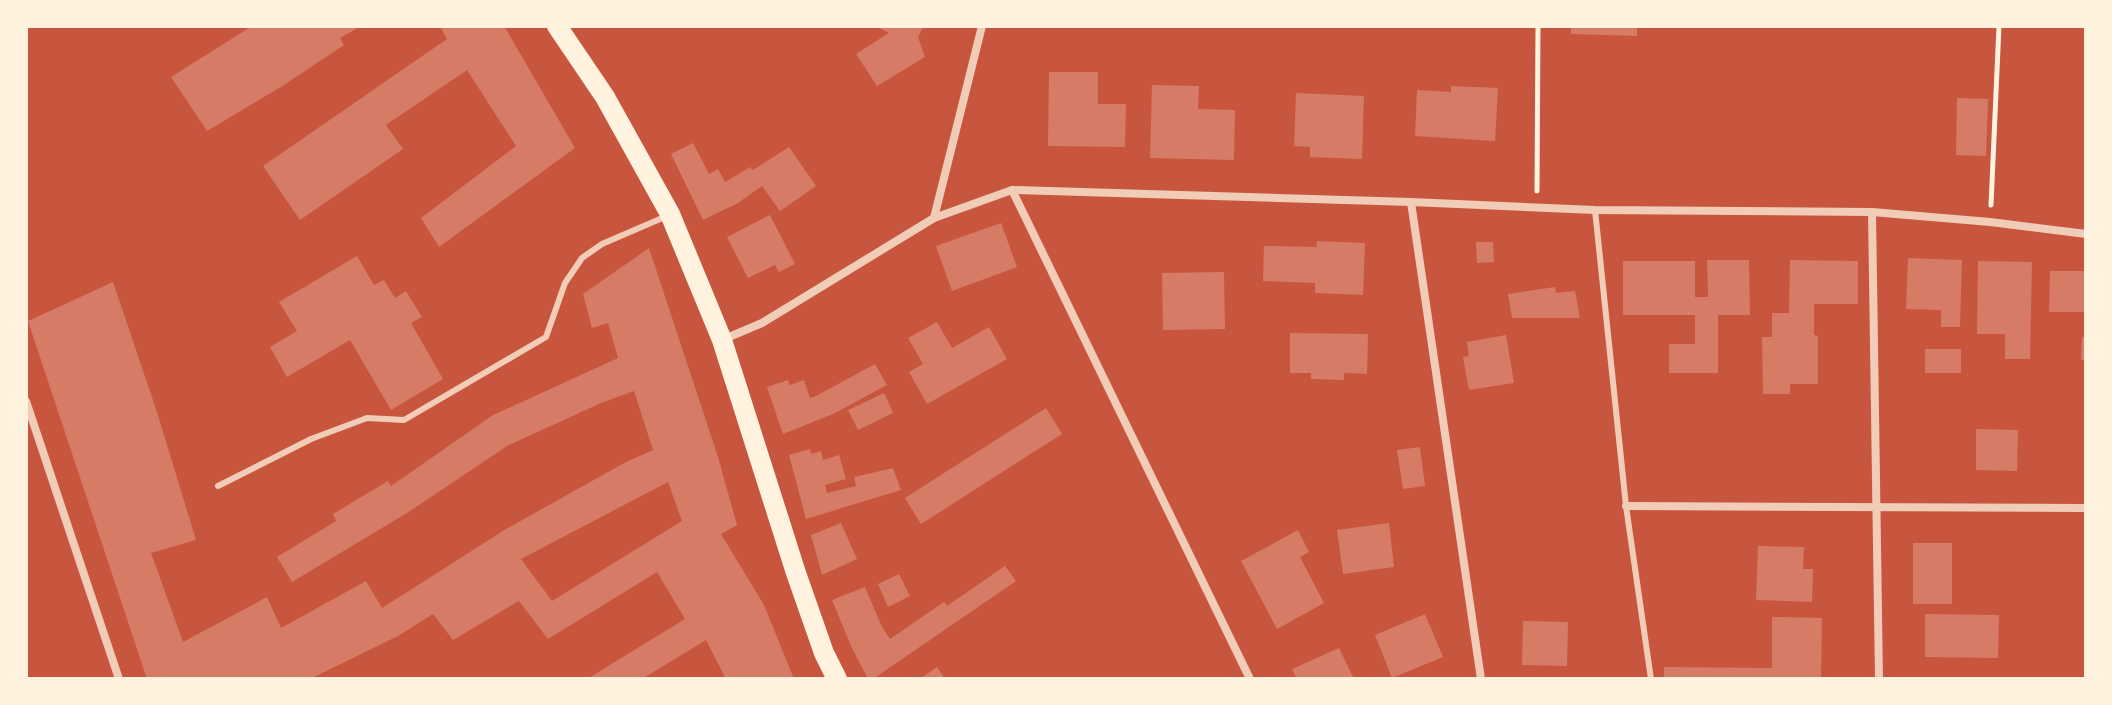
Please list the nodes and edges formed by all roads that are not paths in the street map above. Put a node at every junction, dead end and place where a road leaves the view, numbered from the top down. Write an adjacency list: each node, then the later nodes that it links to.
1 (557, 26): 7 (main road)
2 (982, 26): 8 (street)
3 (1012, 190): 4 (street); 8 (street); 18 (street)
4 (1411, 202): 5 (street); 19 (street)
5 (1595, 210): 6 (street); 13 (lane)
6 (1872, 212): 9 (street); 14 (street)
7 (670, 214): 10 (main road); 12 (lane)
8 (934, 218): 10 (street)
9 (2086, 234)
10 (722, 340): 17 (main road)
11 (26, 401): 16 (street)
12 (218, 486)
13 (1626, 506): 14 (street); 20 (lane)
14 (1878, 507): 15 (street); 21 (street)
15 (2086, 508)
16 (119, 679)
17 (837, 679)
18 (1250, 679)
19 (1481, 679)
20 (1651, 679)
21 (1879, 679)

